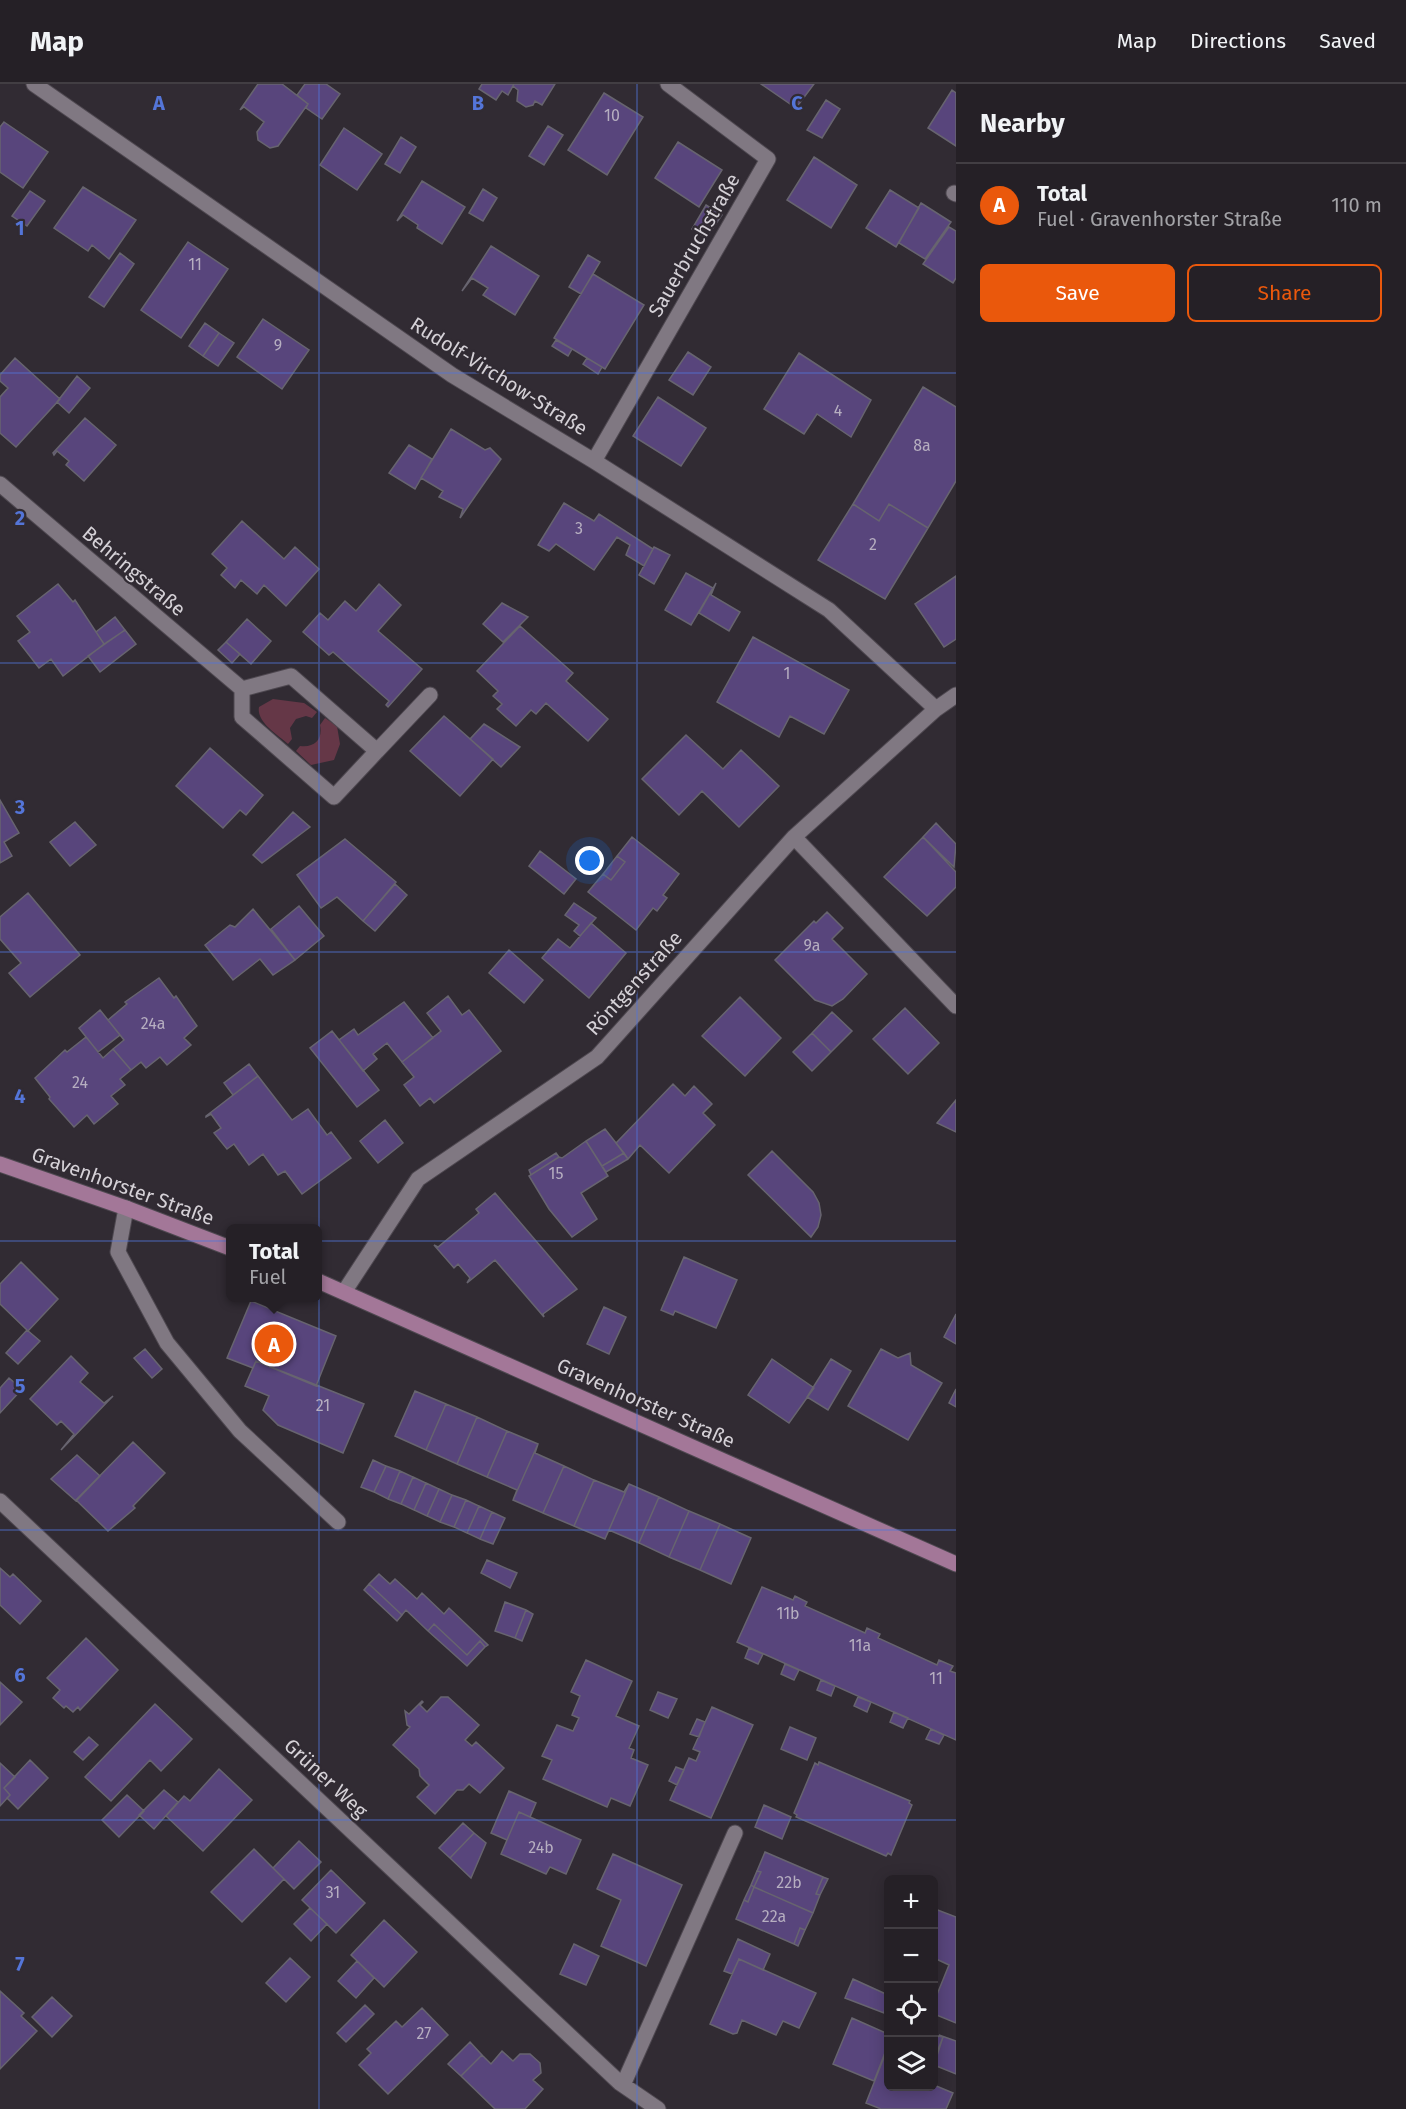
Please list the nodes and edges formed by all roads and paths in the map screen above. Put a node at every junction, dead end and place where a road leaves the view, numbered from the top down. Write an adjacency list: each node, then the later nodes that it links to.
1 (34, 84): 3 (street, Rudolf-Virchow-Straße)
2 (668, 84): 3 (street, Sauerbruchstraße)
3 (594, 461): 8 (street, Rudolf-Virchow-Straße)
4 (0, 484): 5 (street, Behringstraße)
5 (242, 689): 9 (street); 9 (street)
6 (430, 695): 9 (street)
7 (956, 695): 8 (street, Röntgenstraße)
8 (936, 709): 10 (street, Röntgenstraße)
9 (377, 751)
10 (794, 837): 11 (street); 16 (street, Röntgenstraße)
11 (956, 1006)
12 (0, 1164): 13 (main road, Gravenhorster Straße)
13 (126, 1208): 14 (main road, Gravenhorster Straße); 18 (street)
14 (226, 1246)
15 (322, 1283): 16 (main road, Gravenhorster Straße)
16 (344, 1292): 19 (main road, Gravenhorster Straße)
17 (0, 1501): 21 (street, Grüner Weg)
18 (338, 1521)
19 (956, 1564)
20 (735, 1833): 21 (street)
21 (623, 2085): 22 (street, Grüner Weg)
22 (657, 2109)

